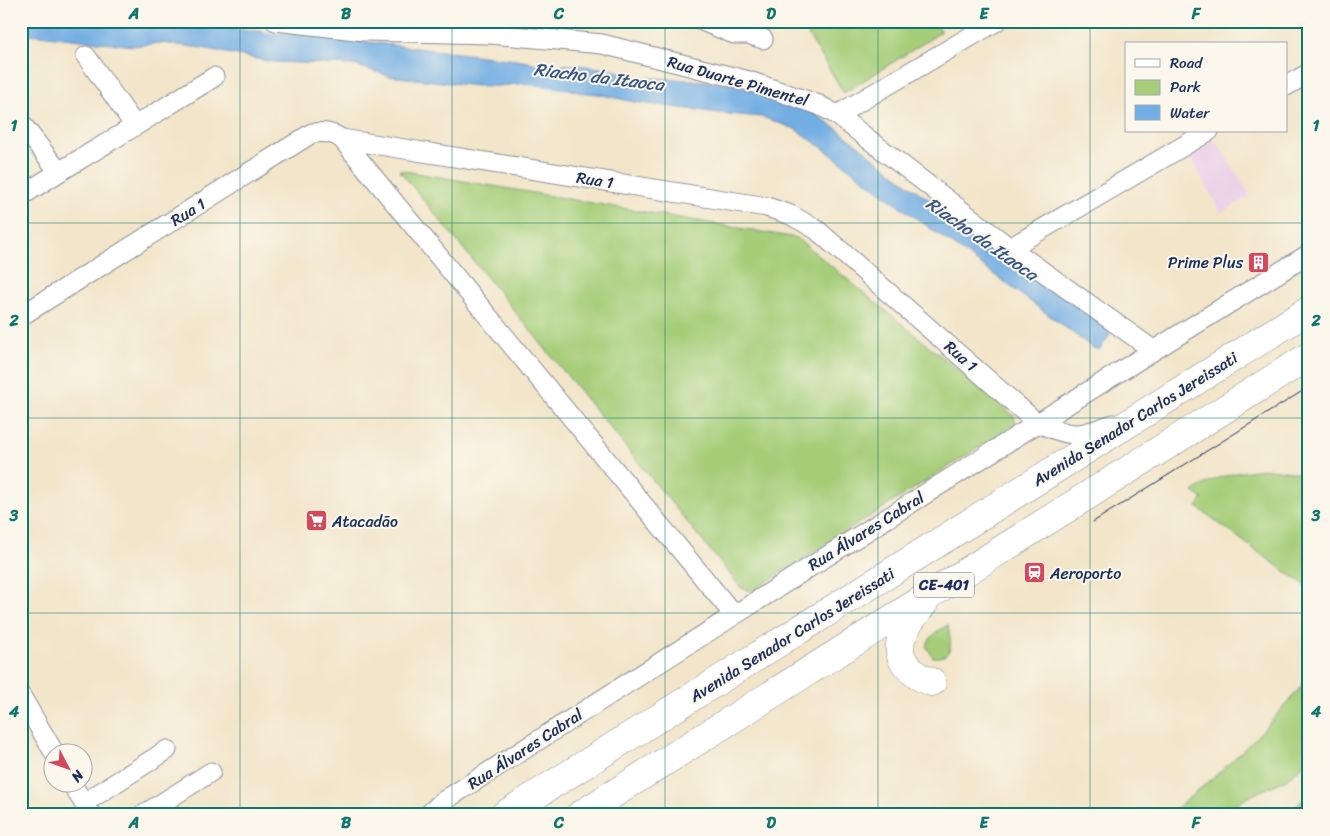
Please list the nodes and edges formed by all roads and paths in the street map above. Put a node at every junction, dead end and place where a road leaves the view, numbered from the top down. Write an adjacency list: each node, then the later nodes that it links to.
1 (275, 21): 10 (street, Rua Duarte Pimentel)
2 (702, 21): 5 (street)
3 (997, 21): 4 (street)
4 (968, 28): 10 (street)
5 (763, 40)
6 (86, 56): 12 (street)
7 (1309, 72): 9 (street)
8 (214, 77): 12 (street)
9 (1288, 85)
10 (837, 115): 17 (street, Rua Duarte Pimentel)
11 (21, 123): 15 (street)
12 (135, 126): 15 (street)
13 (1207, 132): 17 (street)
14 (342, 139): 20 (street, Rua 1); 24 (street, Rua 1); 26 (street)
15 (58, 172): 16 (street)
16 (21, 196)
17 (1010, 248): 21 (street, Rua Duarte Pimentel)
18 (1309, 254): 21 (street, Rua Álvares Cabral)
19 (1309, 310): 23 (main road, Avenida Senador Carlos Jereissati / CE-401)
20 (21, 316)
21 (1154, 350): 24 (street, Rua Álvares Cabral)
22 (1309, 356): 25 (main road, CE-401)
23 (1142, 415): 24 (street, Rua 1); 36 (main road, Avenida Senador Carlos Jereissati / CE-401)
24 (1037, 423): 26 (street, Rua Álvares Cabral)
25 (930, 594): 27 (main road); 37 (main road, CE-401)
26 (734, 615): 35 (street, Rua Álvares Cabral)
27 (932, 682)
28 (21, 696): 29 (street)
29 (49, 744)
30 (167, 750): 33 (street)
31 (210, 772): 34 (street)
32 (78, 794): 33 (street)
33 (87, 809)
34 (143, 815)
35 (428, 815)
36 (504, 815)
37 (580, 815)

